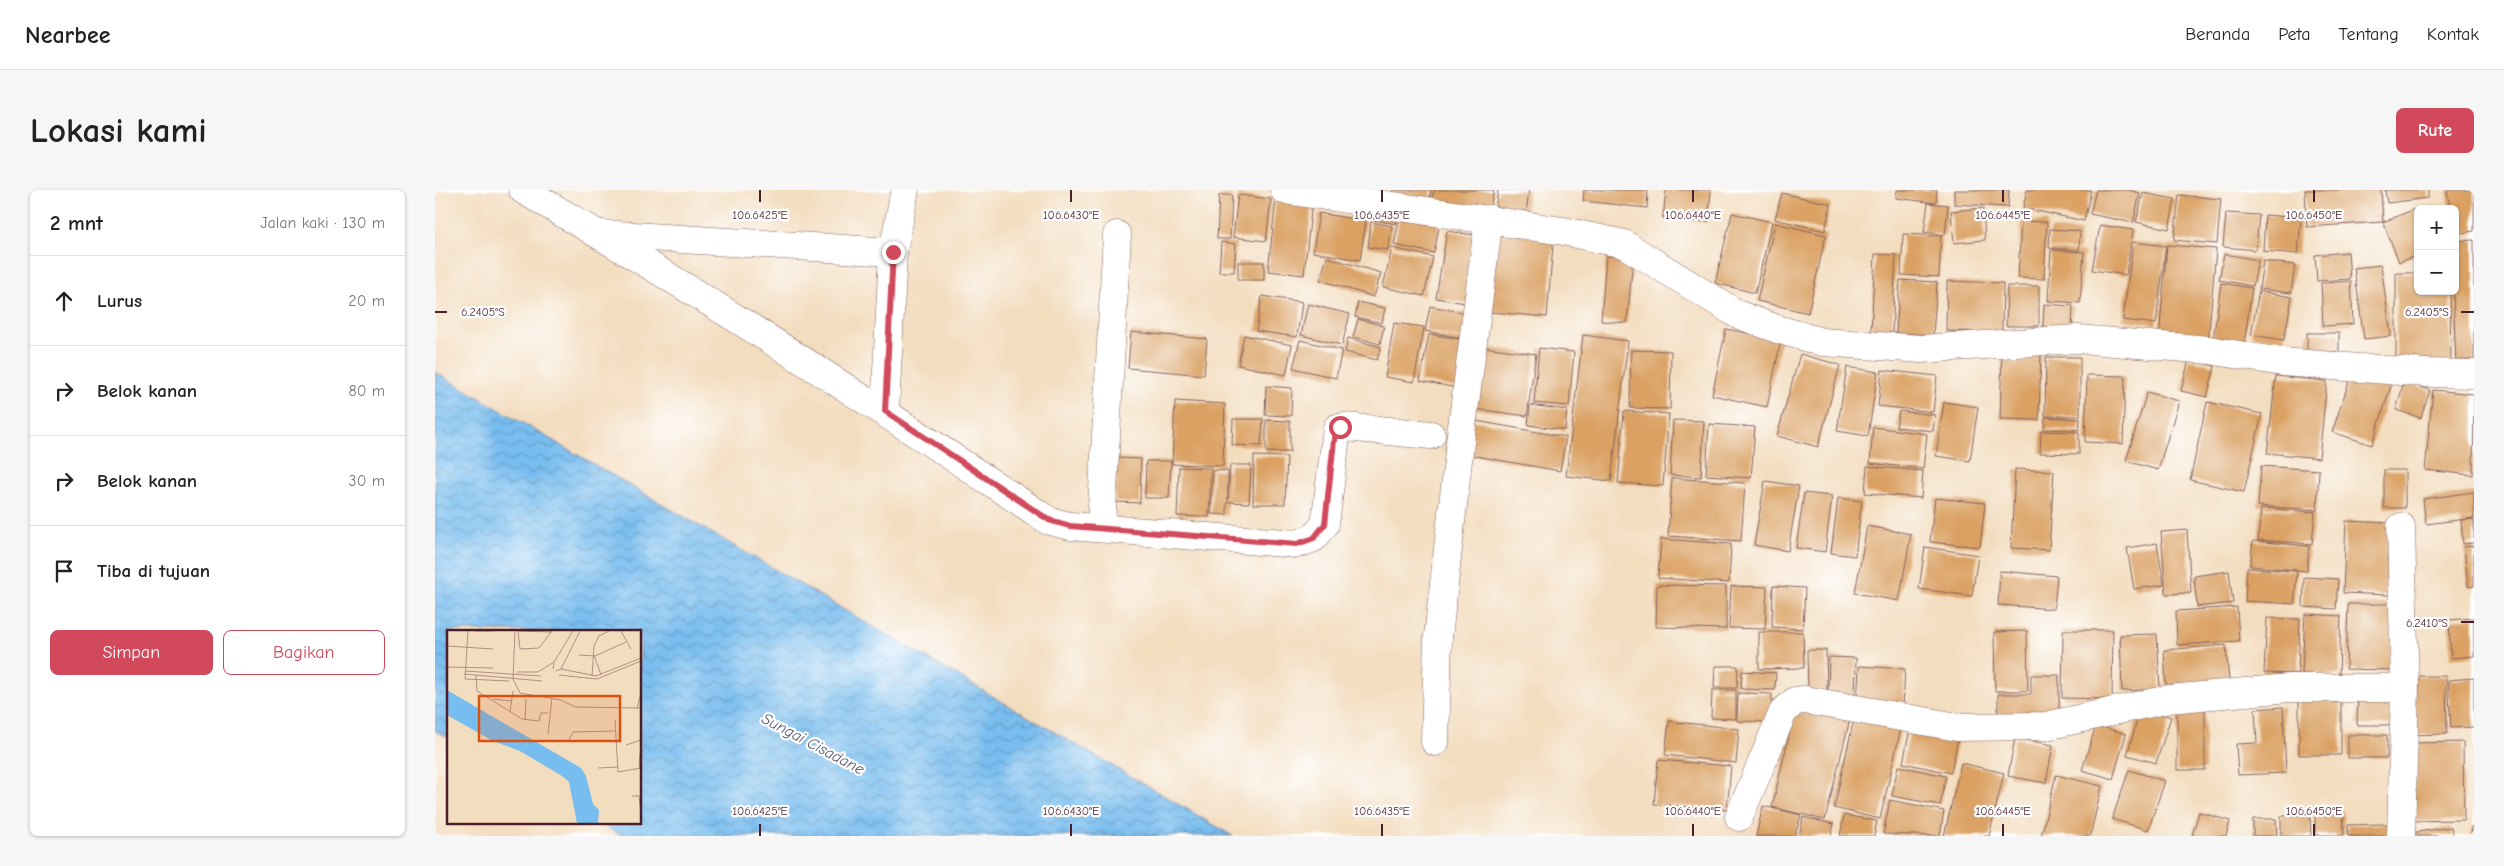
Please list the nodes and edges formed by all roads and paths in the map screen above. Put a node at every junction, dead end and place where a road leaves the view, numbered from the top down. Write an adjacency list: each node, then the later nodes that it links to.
1 (523, 190): 5 (street)
2 (905, 190): 7 (street)
3 (1285, 190): 4 (street)
4 (1489, 219): 8 (street); 14 (street)
5 (598, 234): 7 (street); 9 (street)
6 (1117, 235): 11 (street)
7 (893, 252): 9 (street)
8 (2474, 374)
9 (885, 411): 11 (street)
10 (1431, 435): 11 (street)
11 (1101, 527)
12 (2401, 527): 13 (street)
13 (2405, 688): 15 (street); 16 (street)
14 (1435, 742)
15 (1739, 817)
16 (2401, 836)

